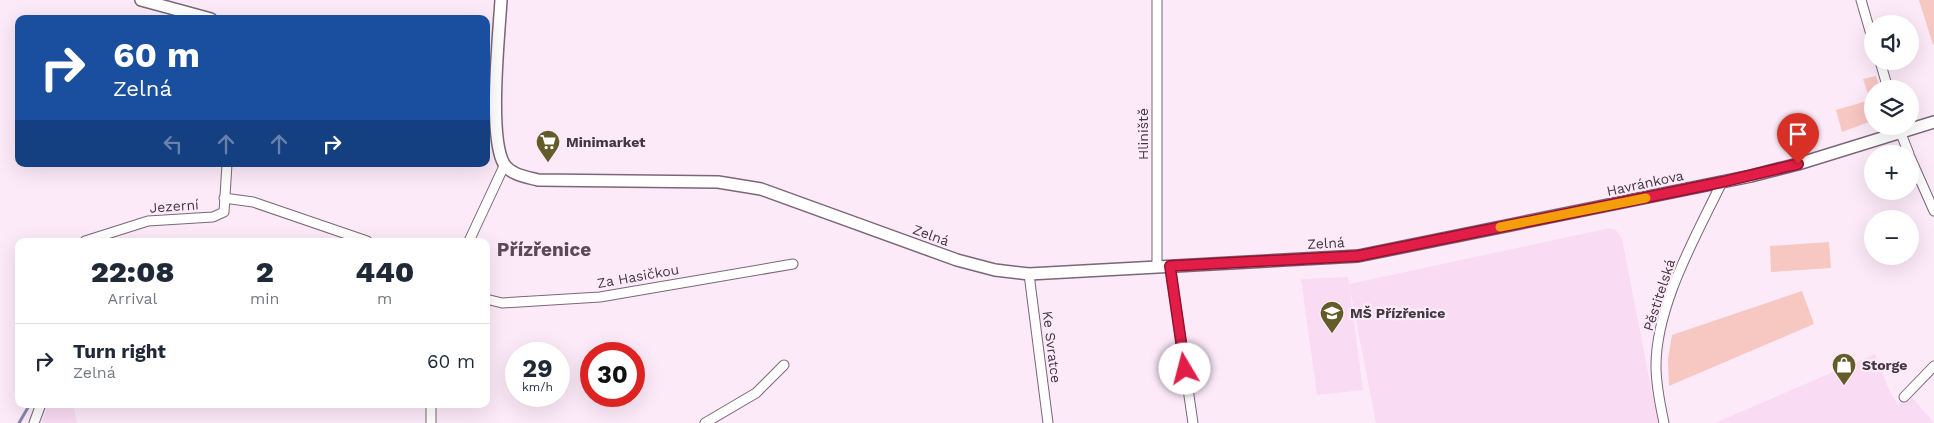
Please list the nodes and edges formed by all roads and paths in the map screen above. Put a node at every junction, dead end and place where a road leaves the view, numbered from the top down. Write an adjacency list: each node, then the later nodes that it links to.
1 (141, 0): 5 (street)
2 (501, 0): 7 (street)
3 (1157, 0): 23 (street, Hliniště)
4 (1861, 0): 6 (street)
5 (196, 15)
6 (1865, 15)
7 (491, 107): 11 (street)
8 (1934, 122): 9 (street, Havránkova)
9 (1919, 126)
10 (1885, 135): 14 (street, Havránkova)
11 (505, 164): 19 (street); 24 (street, Zelná)
12 (227, 167): 15 (street, Jezerní)
13 (1919, 177): 16 (street)
14 (1722, 182): 20 (street, Havránkova); 36 (street, Pěstitelská)
15 (224, 198): 17 (street, Jezerní); 18 (street)
16 (1934, 211)
17 (94, 238)
18 (358, 238)
19 (470, 238)
20 (1358, 256): 22 (street, Zelná)
21 (793, 264): 25 (street, Za Hasičkou)
22 (1170, 266): 23 (street, Zelná); 35 (street)
23 (1157, 267): 24 (street, Zelná)
24 (1028, 274): 34 (street, Ke Svratce)
25 (490, 300)
26 (784, 365): 33 (street)
27 (1934, 366): 28 (street)
28 (1904, 397)
29 (40, 408): 31 (street)
30 (431, 408): 32 (street)
31 (34, 423)
32 (431, 423)
33 (705, 423)
34 (1048, 423)
35 (1193, 423)
36 (1664, 423)

